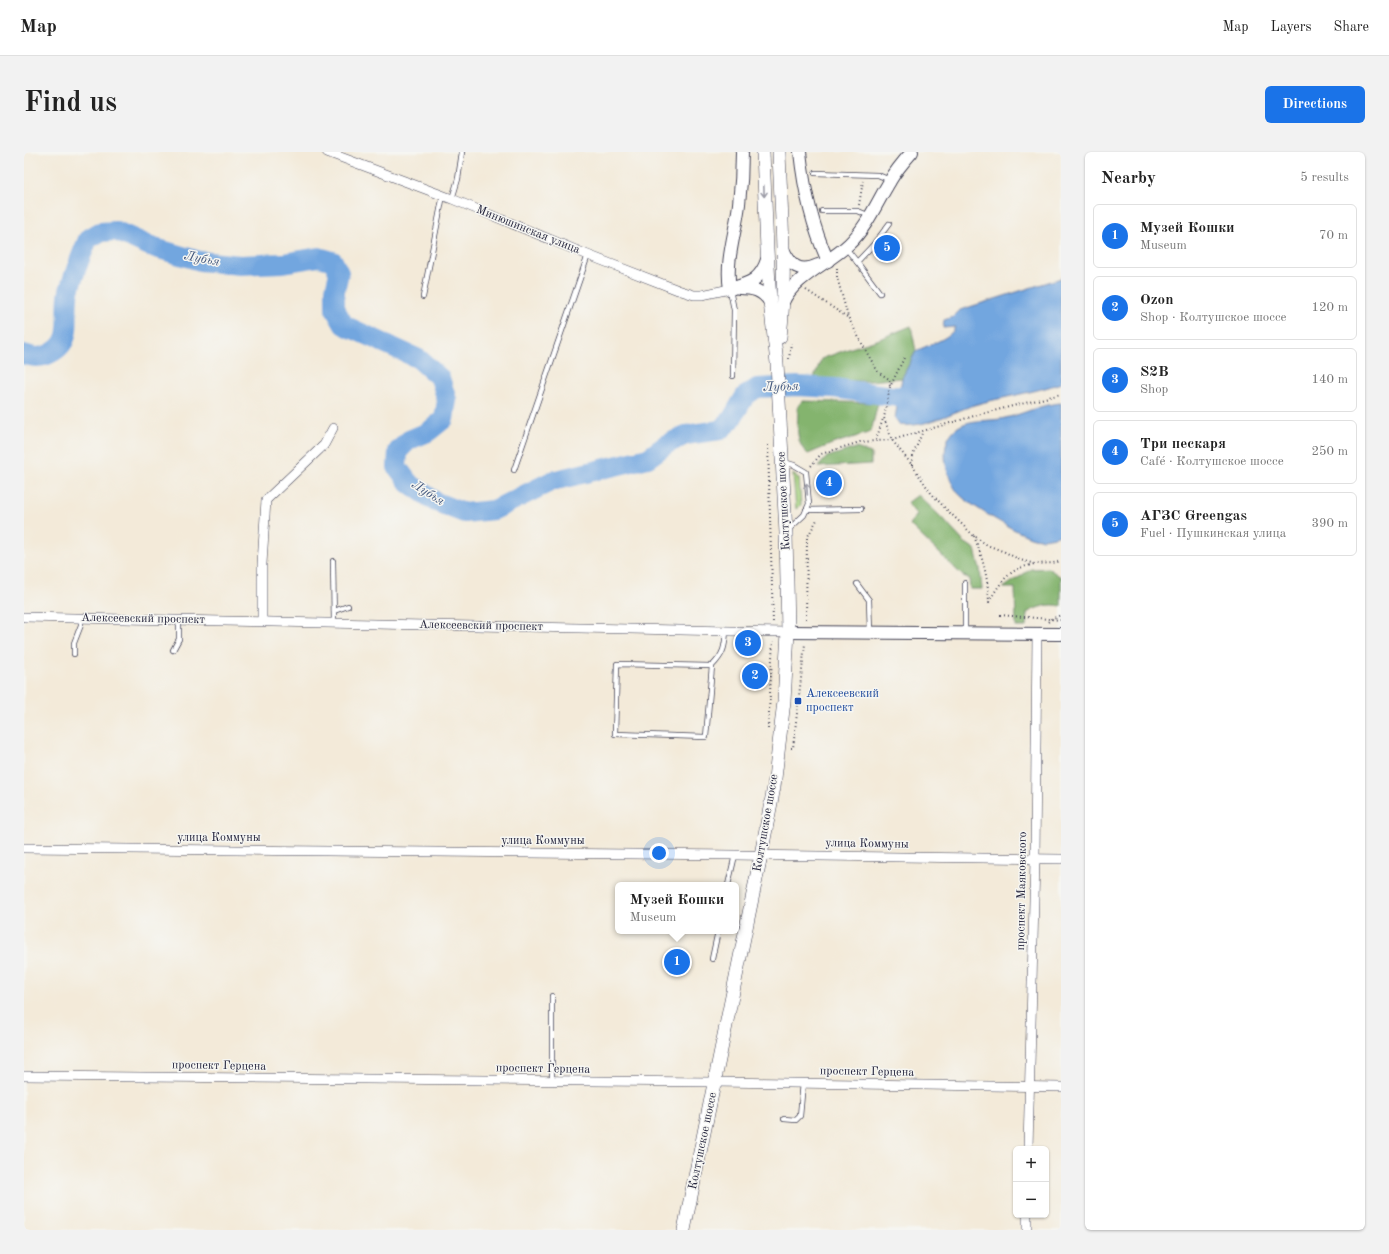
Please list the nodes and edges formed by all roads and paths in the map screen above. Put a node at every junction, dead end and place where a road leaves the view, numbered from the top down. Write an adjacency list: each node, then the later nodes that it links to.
1 (327, 152): 11 (street, Минюшинская улица)
2 (462, 152): 12 (lane)
3 (742, 152): 24 (street)
4 (763, 152): 19 (main road, one-way to 19)
5 (779, 152): 18 (main road)
6 (800, 152): 22 (street)
7 (912, 152): 10 (street)
8 (815, 174): 9 (lane)
9 (864, 174): 10 (lane); 14 (path)
10 (890, 180): 15 (street)
11 (443, 195): 12 (street, Минюшинская улица); 26 (lane)
12 (452, 199): 20 (street, Минюшинская улица)
13 (822, 211): 14 (lane)
14 (858, 211): 15 (lane)
15 (870, 216): 17 (street)
16 (889, 224): 21 (lane)
17 (845, 247): 21 (lane); 22 (street)
18 (783, 248): 22 (street); 27 (main road)
19 (767, 254): 24 (street, Минюшинская улица); 27 (main road)
20 (588, 255): 24 (street, Минюшинская улица); 43 (lane)
21 (857, 262): 25 (lane)
22 (829, 264): 27 (street); 28 (path)
23 (803, 288): 28 (path)
24 (730, 289): 27 (street, Минюшинская улица); 32 (lane)
25 (880, 293)
26 (424, 297)
27 (777, 302): 31 (main road)
28 (848, 317): 33 (path)
29 (791, 339): 31 (path)
30 (904, 358): 33 (path)
31 (783, 362): 41 (main road, Колтушское шоссе)
32 (733, 376)
33 (890, 388): 35 (path)
34 (1061, 394): 37 (path)
35 (884, 418): 38 (path); 39 (path)
36 (333, 428): 46 (street)
37 (923, 431): 39 (path); 42 (path)
38 (876, 440): 39 (path); 44 (path)
39 (892, 440): 42 (path)
40 (768, 442): 68 (path)
41 (782, 461): 44 (lane); 50 (main road, Колтушское шоссе)
42 (912, 465): 51 (path)
43 (514, 470)
44 (806, 472): 48 (lane, one-way to 44)
45 (265, 489): 46 (street)
46 (266, 500): 65 (street)
47 (861, 509): 48 (lane)
48 (806, 510): 50 (lane)
49 (818, 518): 62 (path)
50 (786, 533): 69 (main road, Колтушское шоссе)
51 (973, 535): 54 (path); 54 (path)
52 (333, 561): 58 (lane)
53 (1061, 561): 54 (path)
54 (1035, 564)
55 (964, 583): 71 (lane)
56 (857, 584): 70 (lane)
57 (348, 606): 58 (lane)
58 (334, 611): 66 (lane)
59 (1000, 615): 64 (path)
60 (24, 617): 61 (street, Алексеевский проспект)
61 (81, 618): 63 (street, Алексеевский проспект); 75 (lane)
62 (806, 619)
63 (179, 620): 65 (street, Алексеевский проспект); 74 (lane)
64 (1061, 620)
65 (262, 622): 66 (street, Алексеевский проспект)
66 (334, 623): 67 (street, Алексеевский проспект)
67 (726, 630): 68 (street, Алексеевский проспект); 76 (lane)
68 (774, 632): 69 (street, Алексеевский проспект)
69 (788, 632): 70 (street, Алексеевский проспект); 79 (main road, Колтушское шоссе)
70 (870, 632): 71 (street, Алексеевский проспект)
71 (965, 633): 72 (street, Алексеевский проспект)
72 (1037, 633): 73 (street, Алексеевский проспект); 80 (street, проспект Маяковского)
73 (1061, 634)
74 (173, 650)
75 (74, 654)
76 (712, 666): 76 (lane)
77 (24, 848): 78 (street, улица Коммуны)
78 (735, 855): 79 (street, улица Коммуны); 82 (lane)
79 (761, 855): 80 (street, улица Коммуны); 88 (main road, Колтушское шоссе)
80 (1035, 859): 81 (street, улица Коммуны); 90 (street, проспект Маяковского)
81 (1061, 859)
82 (729, 882)
83 (717, 934): 84 (lane)
84 (712, 959)
85 (552, 996): 87 (lane)
86 (24, 1076): 87 (street, проспект Герцена)
87 (552, 1081): 88 (street, проспект Герцена)
88 (715, 1082): 89 (street, проспект Герцена); 95 (main road, Колтушское шоссе)
89 (803, 1083): 90 (street, проспект Герцена); 92 (lane)
90 (1029, 1086): 91 (street, проспект Герцена); 93 (street, проспект Маяковского)
91 (1061, 1087)
92 (784, 1119)
93 (1028, 1146)
94 (1027, 1218): 96 (street)
95 (684, 1230)
96 (1027, 1230)

